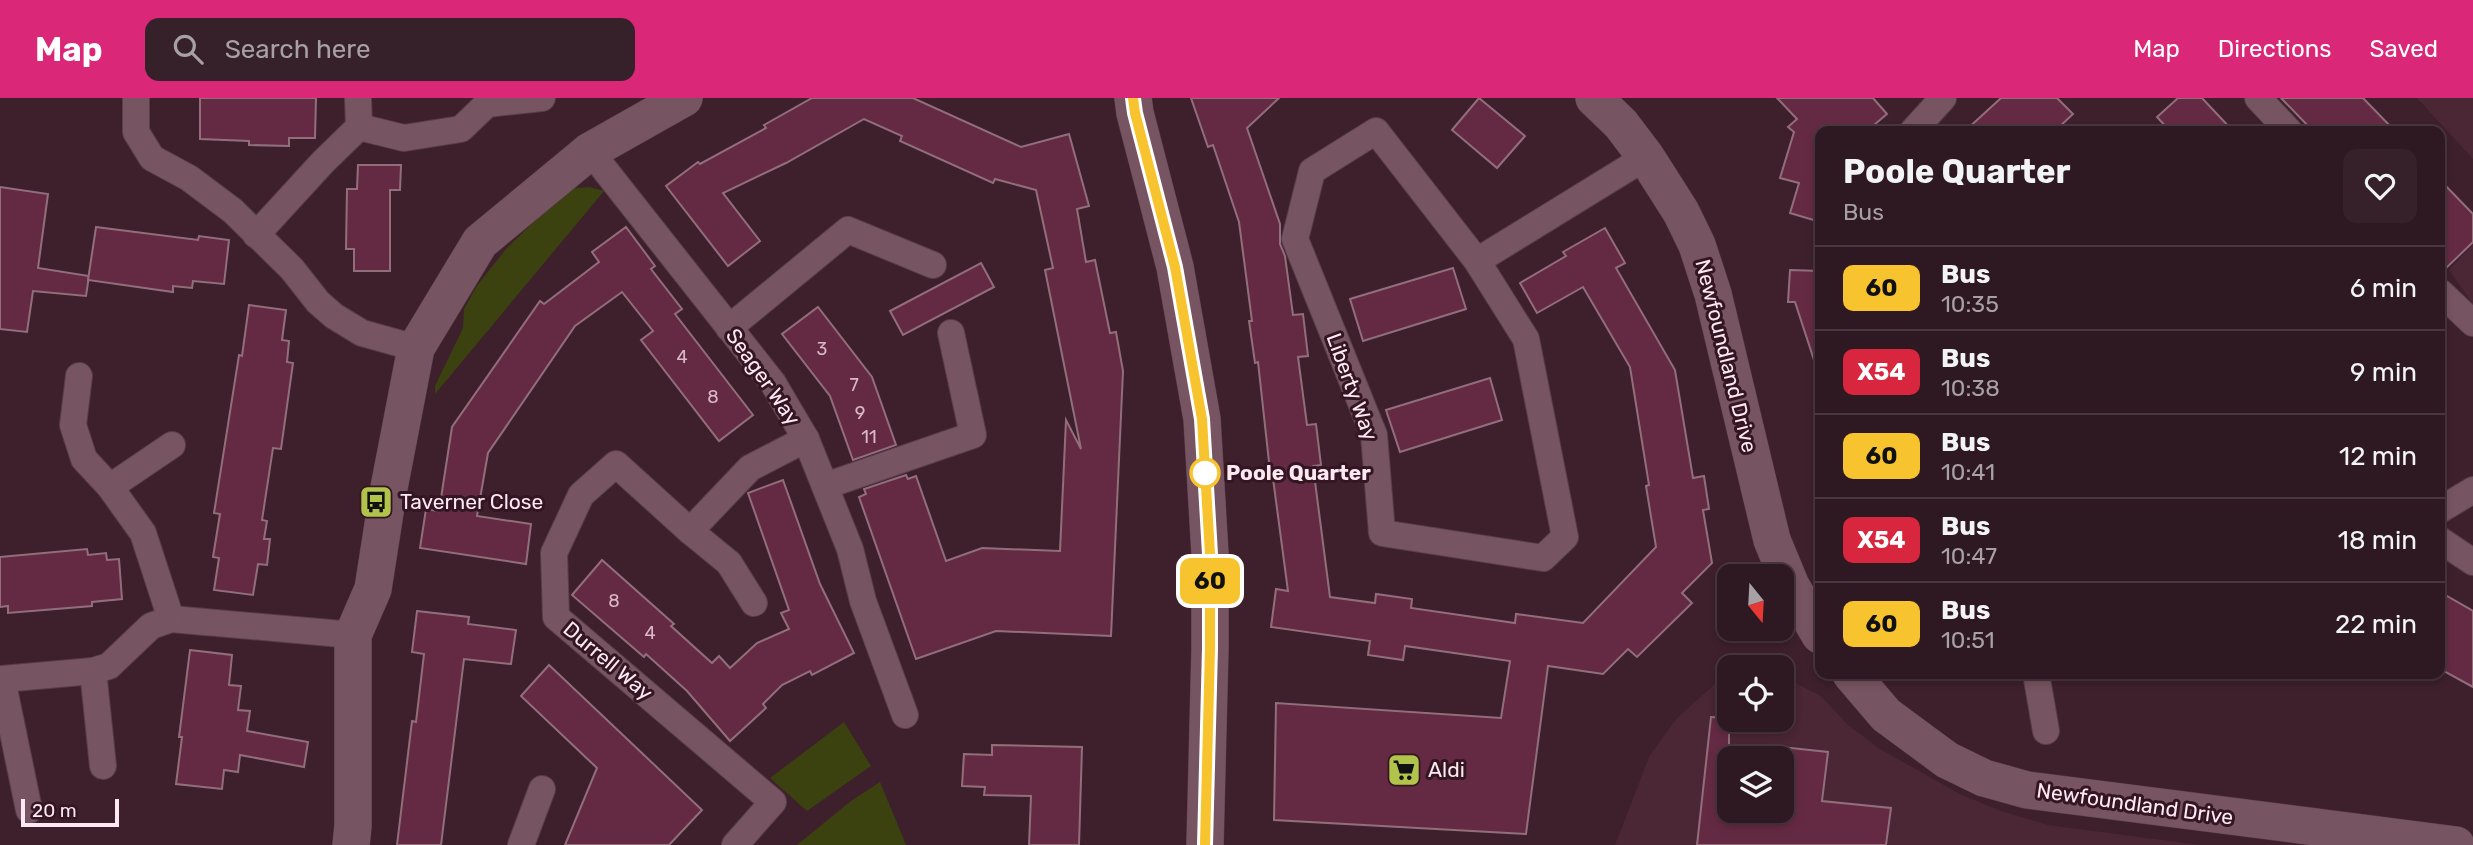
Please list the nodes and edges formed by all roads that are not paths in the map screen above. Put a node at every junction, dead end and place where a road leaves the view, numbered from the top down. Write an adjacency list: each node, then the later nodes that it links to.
1 (136, 98): 14 (street)
2 (358, 98): 11 (street)
3 (542, 98): 11 (street)
4 (684, 98): 12 (street)
5 (1594, 98): 13 (street, Newfoundland Drive)
6 (1943, 98): 9 (street)
7 (2258, 98): 10 (street)
8 (1129, 103): 47 (street)
9 (1918, 126)
10 (2284, 126)
11 (359, 127): 14 (street)
12 (590, 152): 19 (street, Seager Way); 21 (street)
13 (1646, 156): 15 (street); 34 (street, Newfoundland Drive)
14 (256, 235): 21 (street)
15 (1477, 261): 15 (street, Liberty Way)
16 (933, 265): 19 (street)
17 (2445, 297): 18 (street)
18 (2473, 323)
19 (729, 328): 23 (street, Seager Way)
20 (951, 333): 25 (street)
21 (416, 348): 35 (street)
22 (79, 376): 26 (street)
23 (806, 439): 25 (street, Seager Way); 29 (street)
24 (172, 445): 26 (street)
25 (825, 486): 39 (street, Seager Way)
26 (110, 487): 33 (street)
27 (2473, 490): 28 (street)
28 (2445, 507)
29 (690, 531): 32 (street, Durrell Way); 46 (street, Durrell Way)
30 (2445, 543): 31 (street)
31 (2473, 562)
32 (754, 603)
33 (171, 619): 35 (street); 36 (street)
34 (1815, 627)
35 (352, 635): 44 (street)
36 (93, 671): 41 (street); 43 (street)
37 (1855, 679): 48 (street, Newfoundland Drive)
38 (2037, 679): 40 (street)
39 (905, 715)
40 (2046, 731)
41 (103, 766)
42 (542, 789): 45 (street)
43 (29, 810)
44 (351, 845)
45 (522, 845)
46 (735, 845)
47 (1205, 845)
48 (2456, 845)

